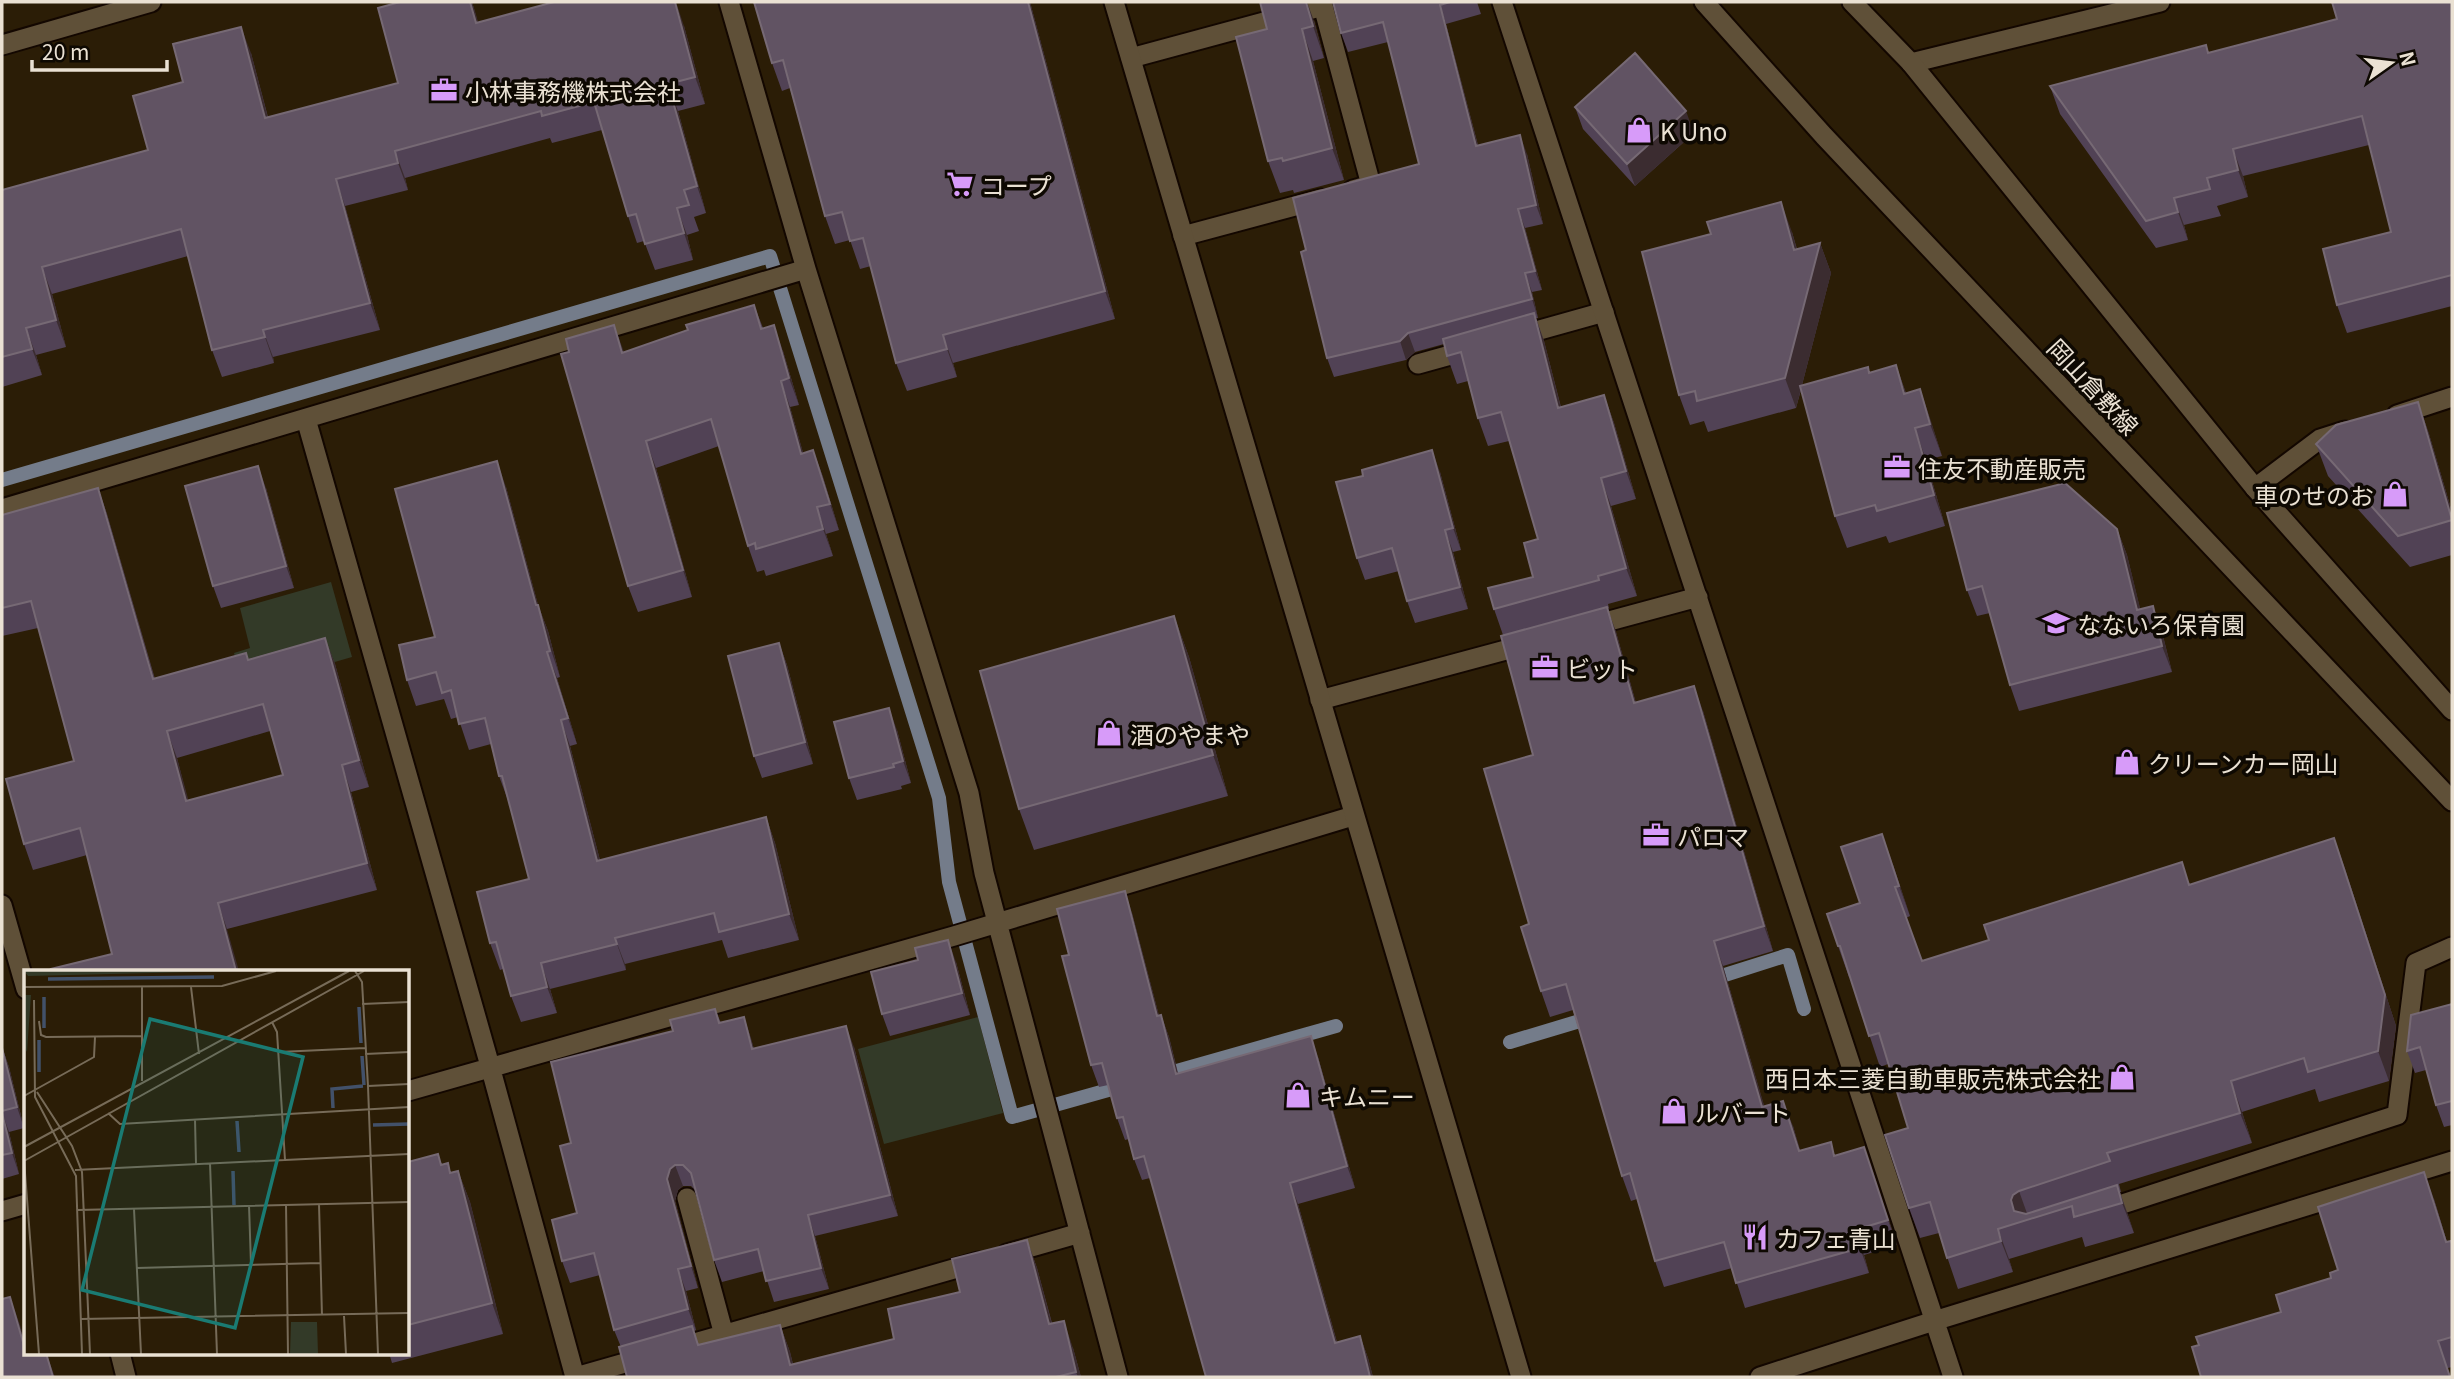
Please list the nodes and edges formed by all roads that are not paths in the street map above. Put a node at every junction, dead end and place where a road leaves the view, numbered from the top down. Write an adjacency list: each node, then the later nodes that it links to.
1 (151, 2): 8 (street)
2 (729, 2): 12 (street)
3 (1115, 2): 9 (street)
4 (1502, 2): 13 (street)
5 (1704, 2): 22 (street, 岡山倉敷線)
6 (1852, 2): 10 (street)
7 (2160, 2): 10 (street)
8 (2, 45)
9 (1131, 58): 11 (street); 11 (street)
10 (1911, 63): 17 (street)
11 (1183, 236): 20 (street)
12 (806, 269): 16 (street); 25 (street)
13 (1604, 312): 14 (street); 19 (street)
14 (1418, 364)
15 (2452, 397): 17 (street)
16 (306, 419): 18 (street); 28 (street)
17 (2255, 488): 21 (street)
18 (2, 509)
19 (1698, 597): 20 (street); 36 (street)
20 (1320, 700): 23 (street)
21 (2452, 710)
22 (2452, 801)
23 (1353, 816): 25 (street); 42 (street)
24 (2, 905): 27 (street)
25 (998, 923): 28 (street); 35 (street)
26 (2452, 947): 34 (street)
27 (24, 982)
28 (490, 1066): 29 (street); 40 (street)
29 (410, 1090)
30 (2451, 1167): 36 (street)
31 (687, 1198): 37 (street)
32 (24, 1205): 33 (street)
33 (2, 1211)
34 (2086, 1216)
35 (1080, 1233): 37 (street); 41 (street)
36 (1934, 1321): 43 (street); 44 (street)
37 (724, 1335): 40 (street)
38 (120, 1354): 39 (street)
39 (126, 1377)
40 (576, 1377)
41 (1118, 1377)
42 (1521, 1377)
43 (1760, 1377)
44 (1953, 1377)

